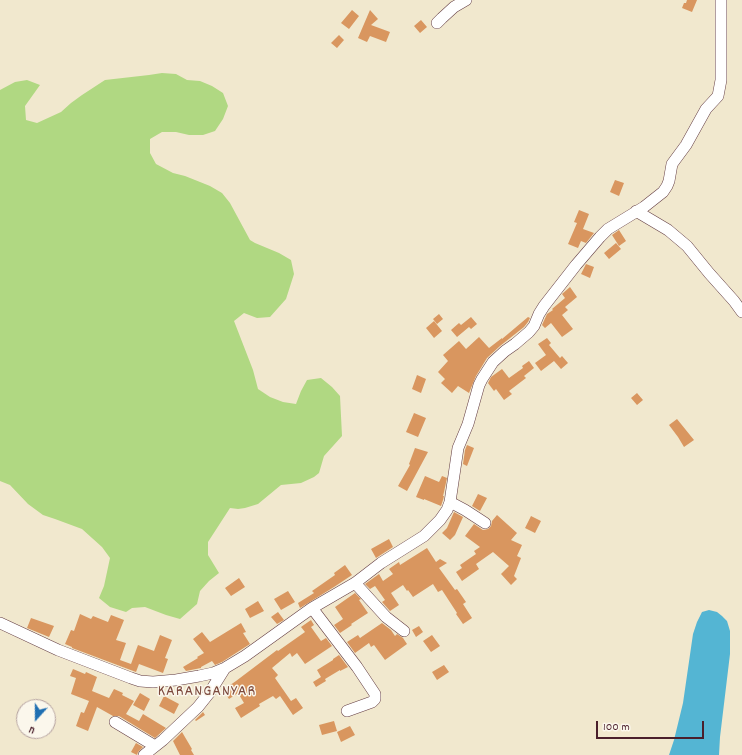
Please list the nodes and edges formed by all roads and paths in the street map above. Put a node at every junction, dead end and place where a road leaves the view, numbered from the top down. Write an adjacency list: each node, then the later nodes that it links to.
1 (466, 0): 3 (street)
2 (721, 0): 4 (street)
3 (437, 23)
4 (636, 211): 5 (street); 6 (street)
5 (742, 312)
6 (450, 502): 7 (street); 8 (street)
7 (485, 523)
8 (355, 583): 9 (street); 11 (street)
9 (312, 608): 12 (street); 13 (street)
10 (0, 623): 12 (street)
11 (404, 631)
12 (225, 668): 15 (street)
13 (347, 711)
14 (116, 722): 15 (street)
15 (155, 746): 16 (street)
16 (144, 755)

